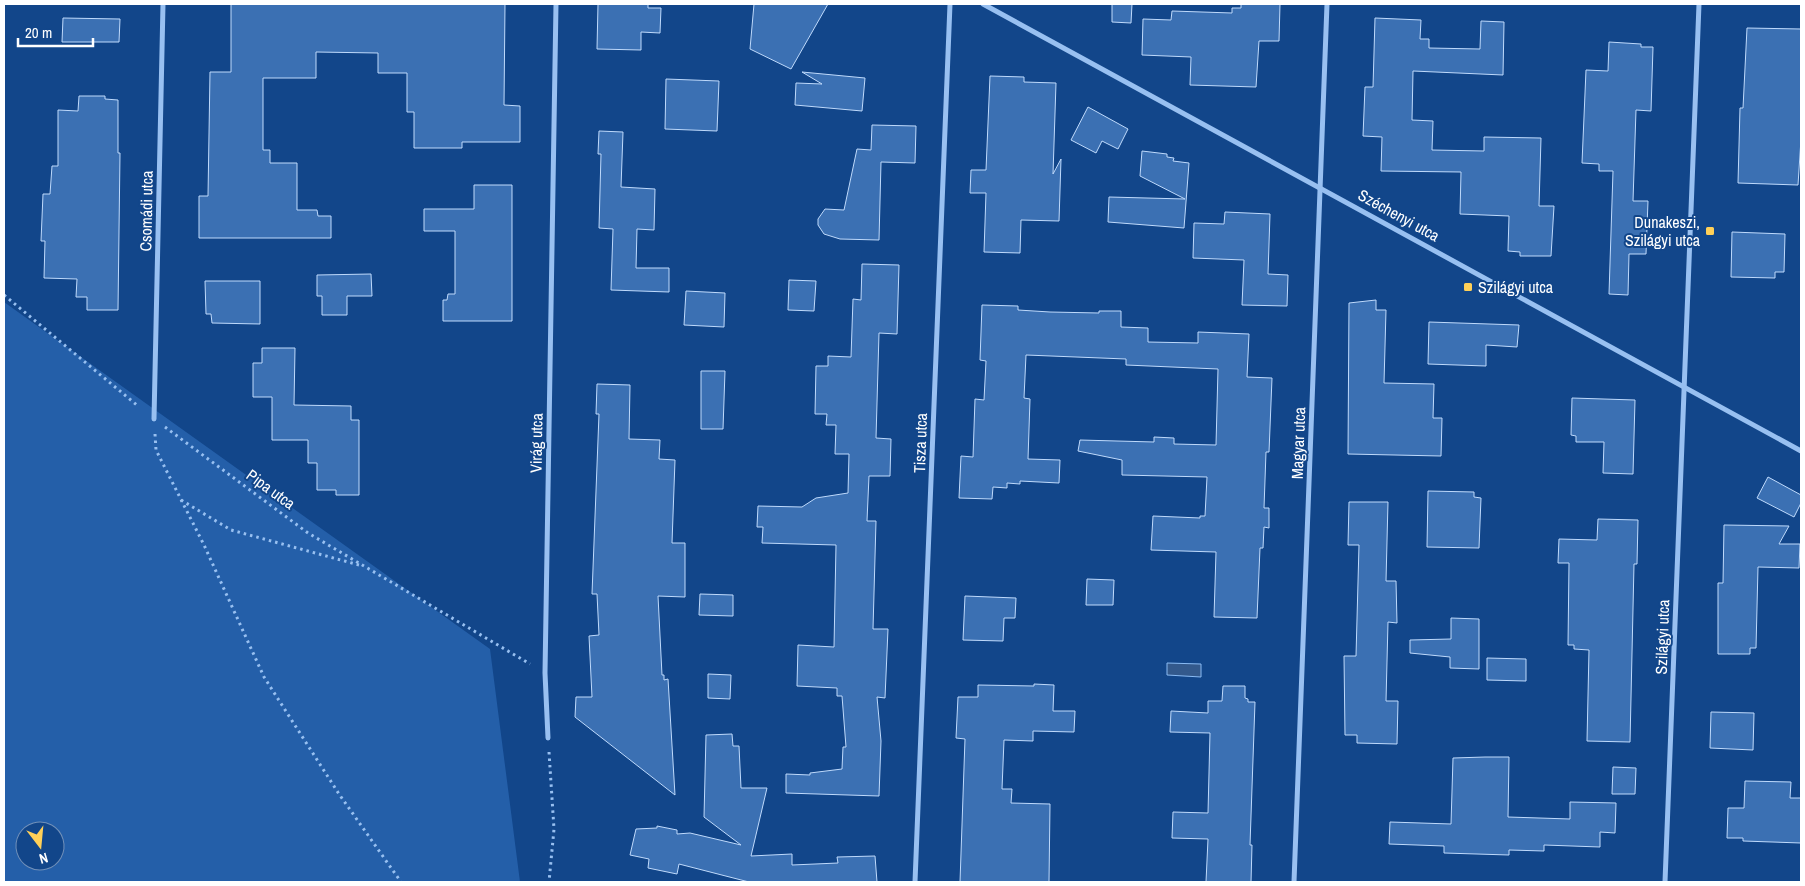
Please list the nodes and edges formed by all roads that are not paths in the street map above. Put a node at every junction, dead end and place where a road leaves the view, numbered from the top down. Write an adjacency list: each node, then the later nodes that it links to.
1 (163, 4): 9 (street, Csomádi utca)
2 (556, 4): 11 (street, Virág utca)
3 (950, 4): 12 (street, Tisza utca)
4 (983, 4): 7 (street, Széchenyi utca)
5 (1327, 4): 7 (street, Magyar utca)
6 (1700, 4): 8 (street, Szilágyi utca)
7 (1320, 186): 8 (street, Széchenyi utca); 13 (street, Magyar utca)
8 (1684, 387): 10 (street, Széchenyi utca); 14 (street, Szilágyi utca)
9 (154, 419)
10 (1801, 451)
11 (548, 738)
12 (915, 882)
13 (1294, 882)
14 (1665, 882)

